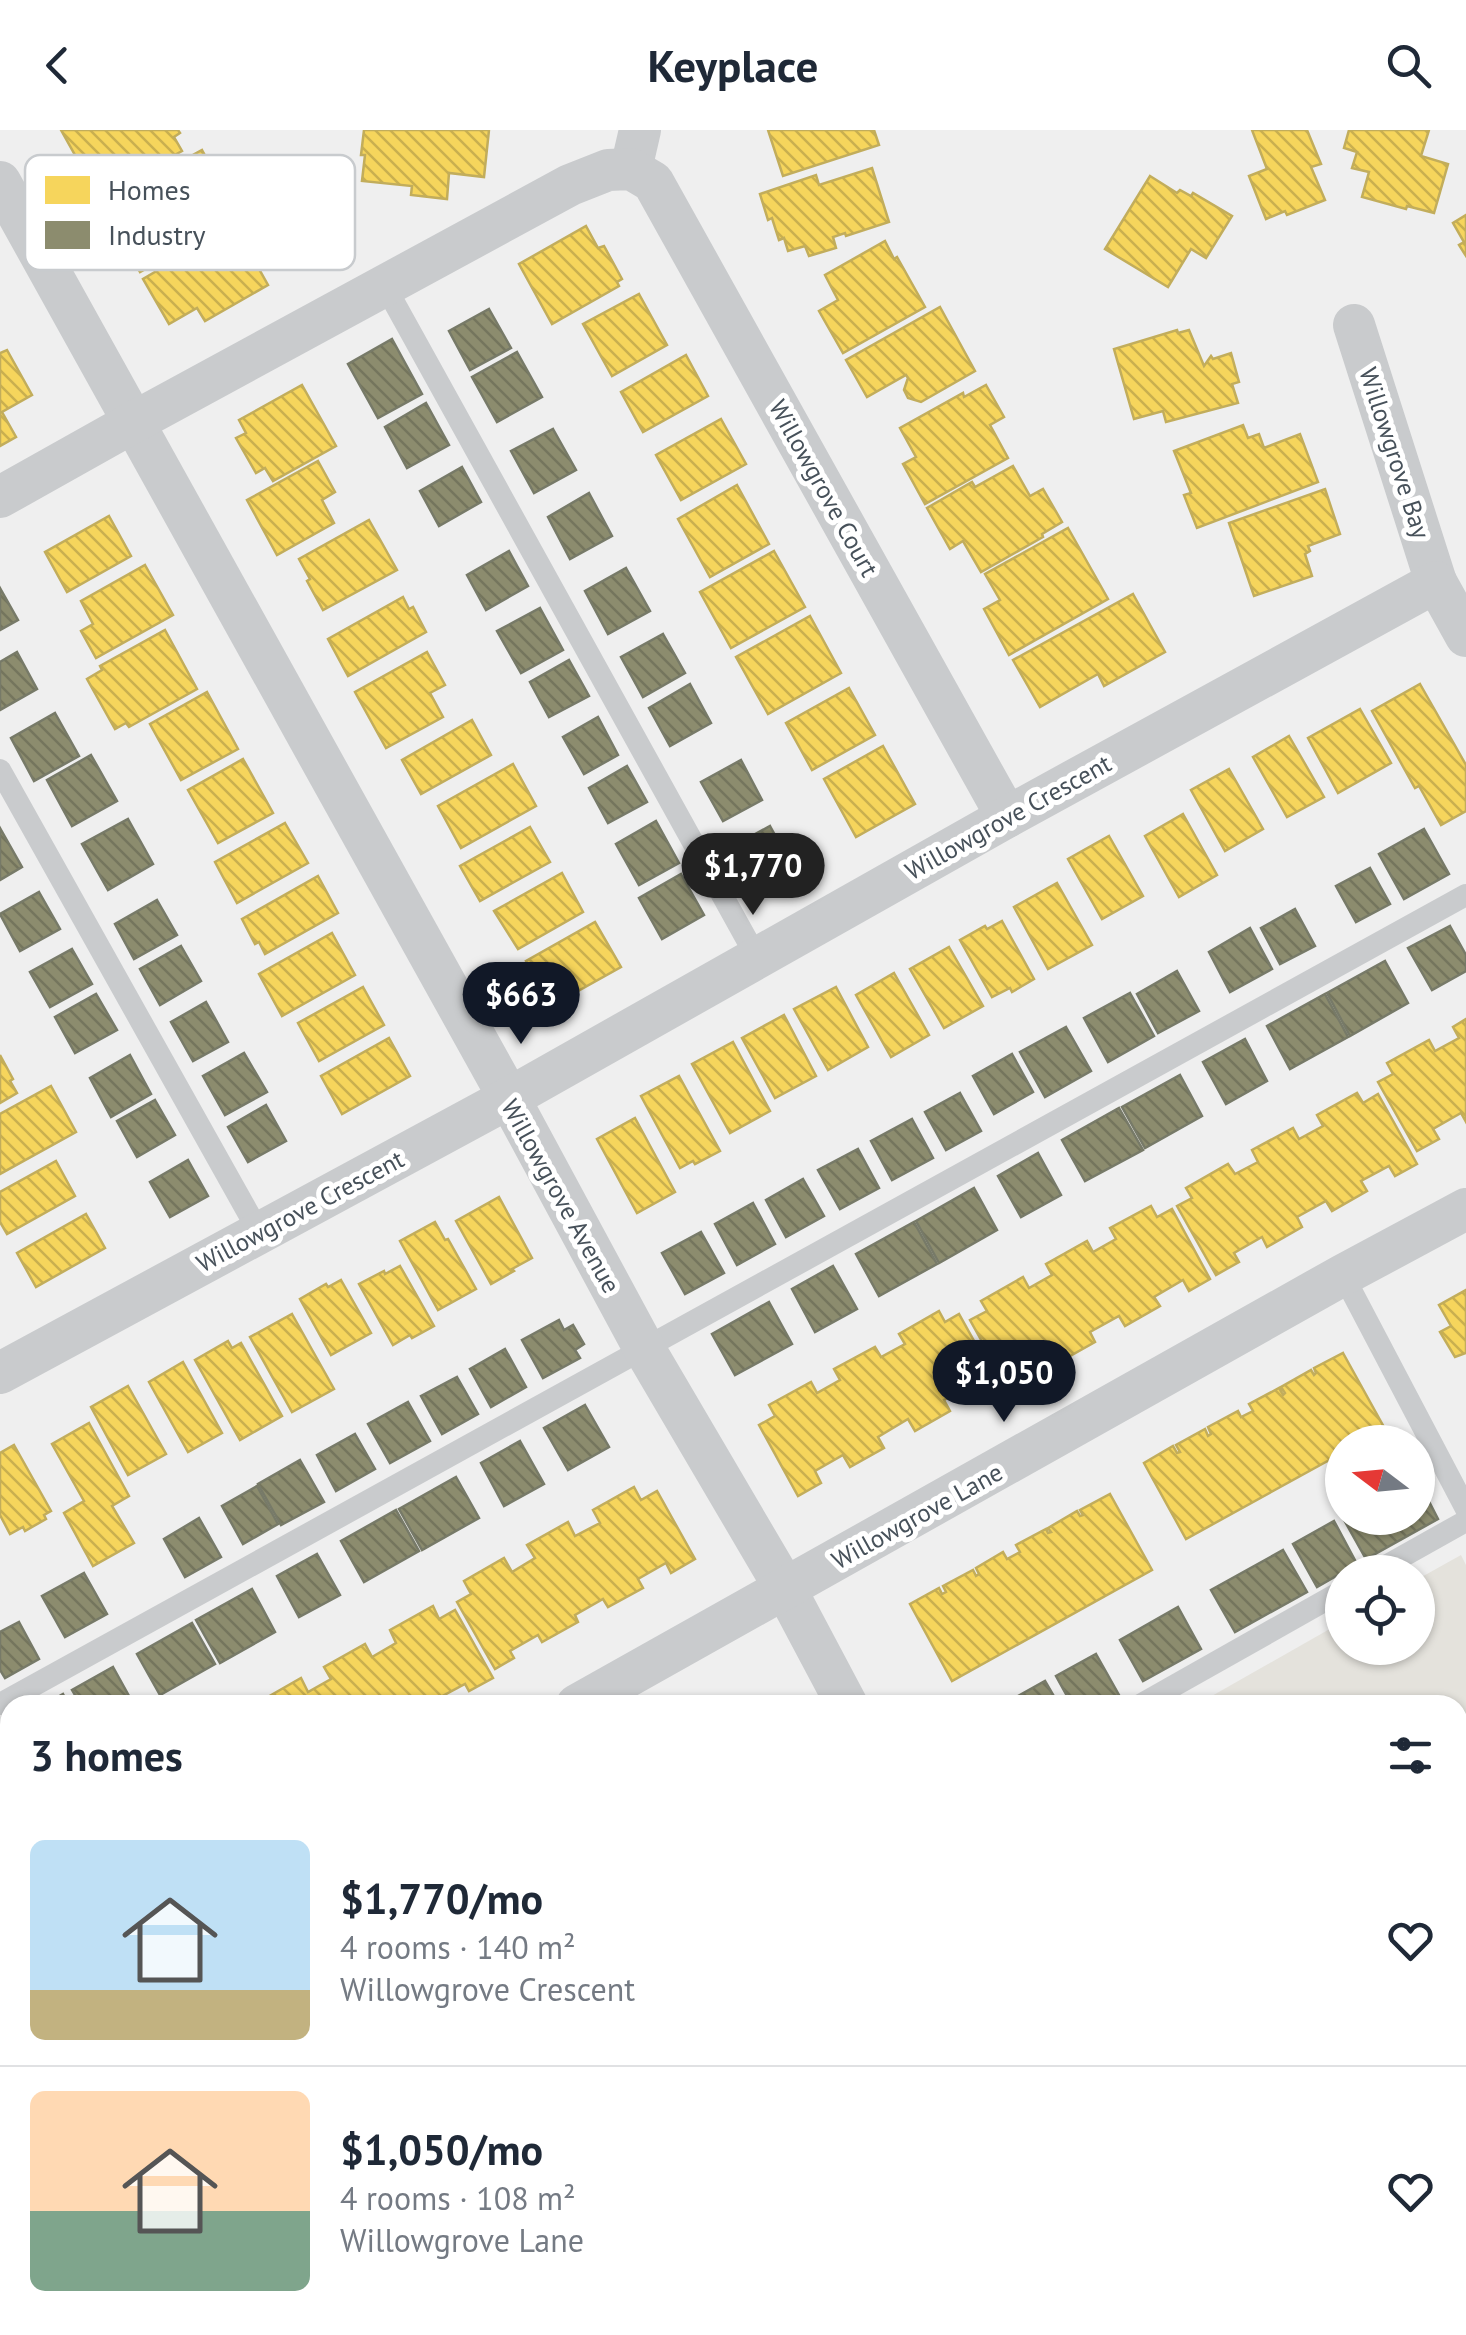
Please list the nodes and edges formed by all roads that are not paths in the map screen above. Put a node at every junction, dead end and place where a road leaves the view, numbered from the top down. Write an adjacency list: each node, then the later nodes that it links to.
1 (636, 149): 5 (street, Willowgrove Court); 12 (street, Willowgrove Court)
2 (0, 182): 3 (street, Willowgrove Avenue)
3 (25, 228)
4 (48, 270): 7 (street, Willowgrove Avenue)
5 (385, 286): 7 (street, Willowgrove Court); 14 (lane)
6 (1354, 325): 9 (street, Willowgrove Bay)
7 (132, 423): 8 (street, Willowgrove Court); 15 (street, Willowgrove Avenue)
8 (0, 498)
9 (1436, 582): 10 (street); 12 (street, Willowgrove Crescent)
10 (1466, 636)
11 (0, 770): 17 (lane)
12 (1006, 817): 14 (street, Willowgrove Crescent)
13 (1466, 895): 19 (lane)
14 (757, 958): 15 (street, Willowgrove Crescent)
15 (509, 1098): 17 (street, Willowgrove Crescent); 19 (street, Willowgrove Avenue)
16 (1466, 1209): 18 (street, Willowgrove Lane)
17 (260, 1234): 20 (street, Willowgrove Crescent)
18 (1342, 1275): 21 (lane); 24 (street, Willowgrove Lane)
19 (645, 1350): 24 (street, Willowgrove Avenue); 26 (lane)
20 (2, 1366)
21 (1466, 1509)
22 (1466, 1521): 23 (lane)
23 (1405, 1555)
24 (786, 1590): 27 (street, Willowgrove Lane); 28 (street, Willowgrove Avenue)
25 (1325, 1601): 29 (lane)
26 (16, 1695)
27 (596, 1695)
28 (841, 1695)
29 (1158, 1695)

